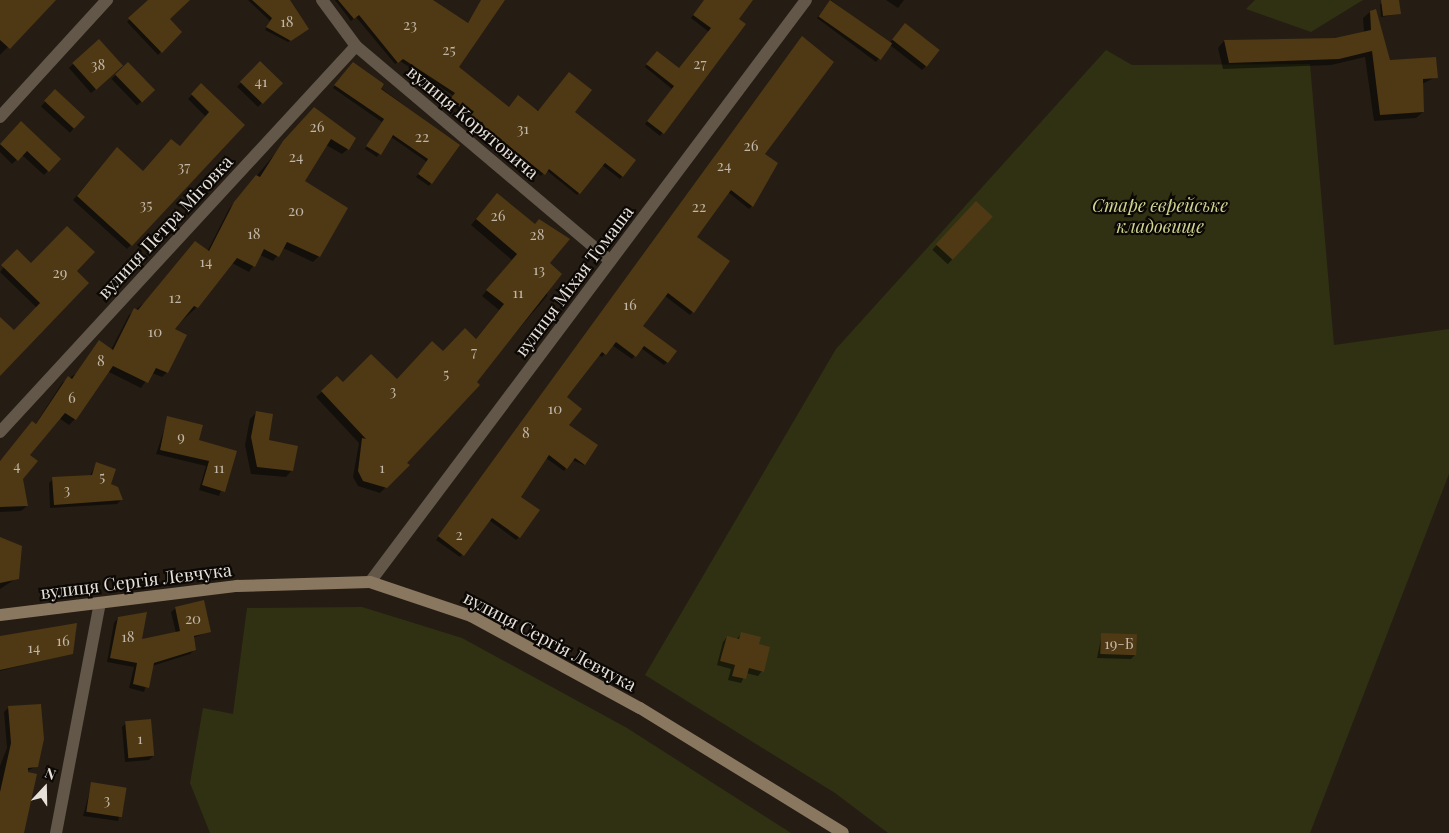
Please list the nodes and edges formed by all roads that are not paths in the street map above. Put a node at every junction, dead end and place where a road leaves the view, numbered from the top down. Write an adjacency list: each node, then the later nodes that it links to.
1 (107, 0): 5 (street)
2 (322, 0): 4 (street, вулиця Корятовича)
3 (806, 0): 6 (street, вулиця Міхая Томаша)
4 (356, 46): 6 (street, вулиця Корятовича); 7 (street, вулиця Петра Міговка)
5 (0, 116)
6 (610, 261): 8 (street, вулиця Міхая Томаша)
7 (0, 432)
8 (370, 582): 9 (main road, вулиця Сергія Левчука); 12 (main road, вулиця Сергія Левчука)
9 (100, 603): 10 (main road, вулиця Сергія Левчука); 11 (street)
10 (0, 615)
11 (56, 833)
12 (843, 833)

